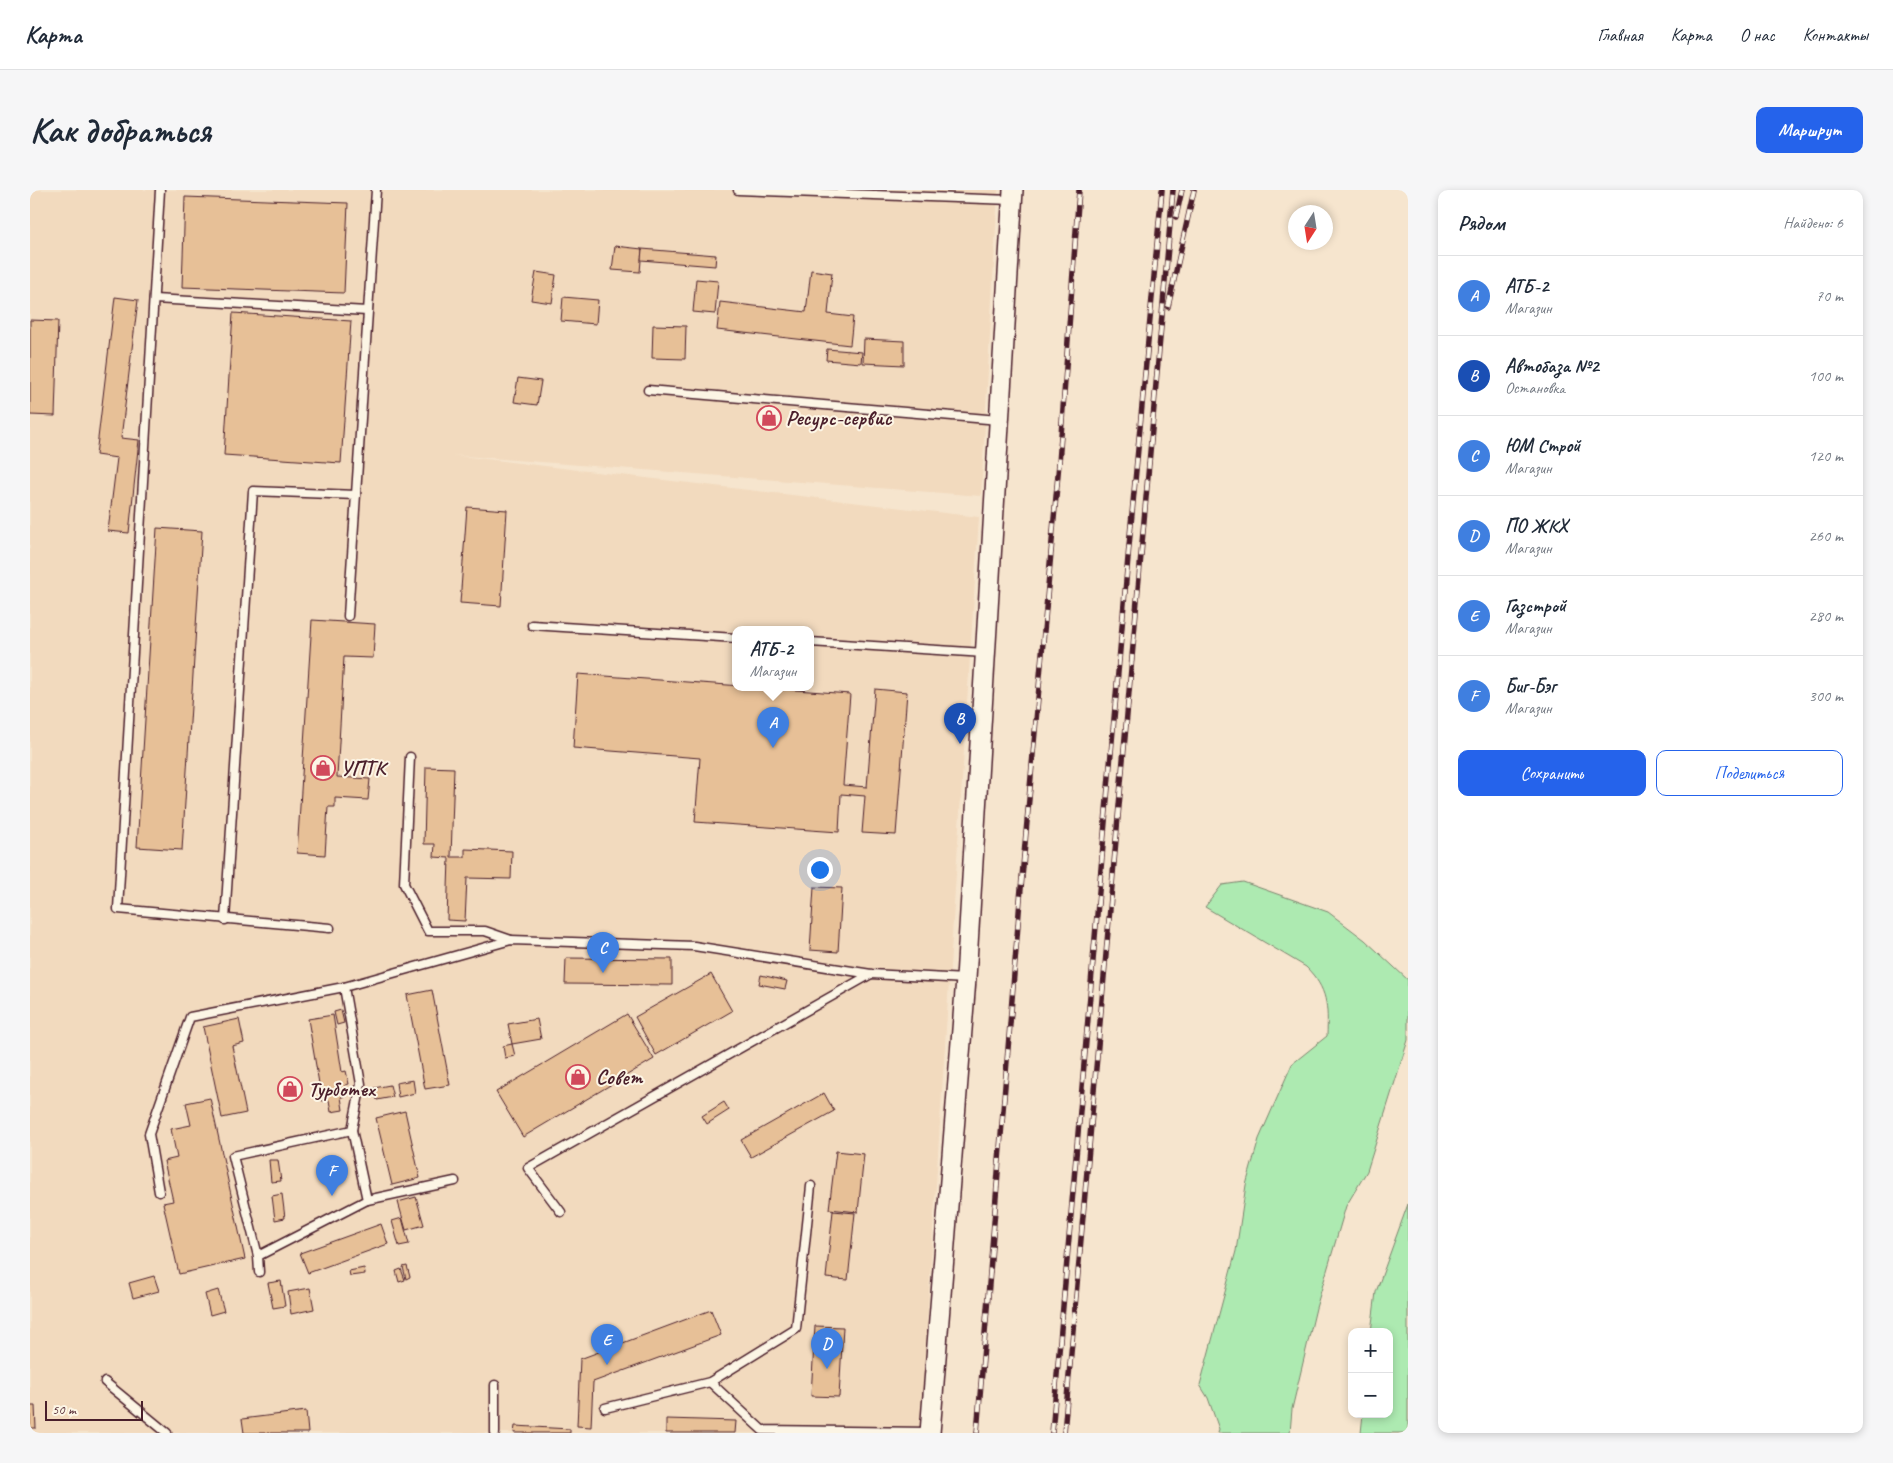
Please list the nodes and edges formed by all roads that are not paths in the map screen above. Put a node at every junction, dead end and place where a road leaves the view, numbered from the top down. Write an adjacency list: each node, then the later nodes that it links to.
1 (160, 190): 5 (lane)
2 (376, 190): 6 (lane)
3 (738, 190): 4 (lane)
4 (1012, 195): 8 (street)
5 (154, 299): 6 (lane); 16 (lane)
6 (367, 311): 9 (lane)
7 (648, 390): 8 (lane)
8 (999, 420): 14 (street)
9 (356, 495): 10 (lane); 16 (lane)
10 (348, 616)
11 (532, 625): 12 (lane)
12 (732, 638)
13 (814, 642): 14 (lane)
14 (985, 653): 20 (street)
15 (410, 757): 18 (lane)
16 (225, 920): 17 (lane)
17 (330, 928)
18 (511, 940): 19 (lane); 21 (lane)
19 (871, 974): 20 (lane); 27 (lane)
20 (966, 978): 36 (street)
21 (344, 987): 22 (lane); 25 (lane)
22 (352, 1130): 26 (lane); 28 (lane)
23 (455, 1181): 26 (lane)
24 (811, 1186): 31 (lane)
25 (159, 1192)
26 (367, 1200): 28 (lane)
27 (561, 1212)
28 (258, 1256): 29 (lane)
29 (259, 1272)
30 (105, 1382): 34 (lane)
31 (710, 1382): 33 (lane); 36 (lane)
32 (495, 1385): 35 (lane)
33 (605, 1408)
34 (168, 1433)
35 (495, 1433)
36 (930, 1433)

